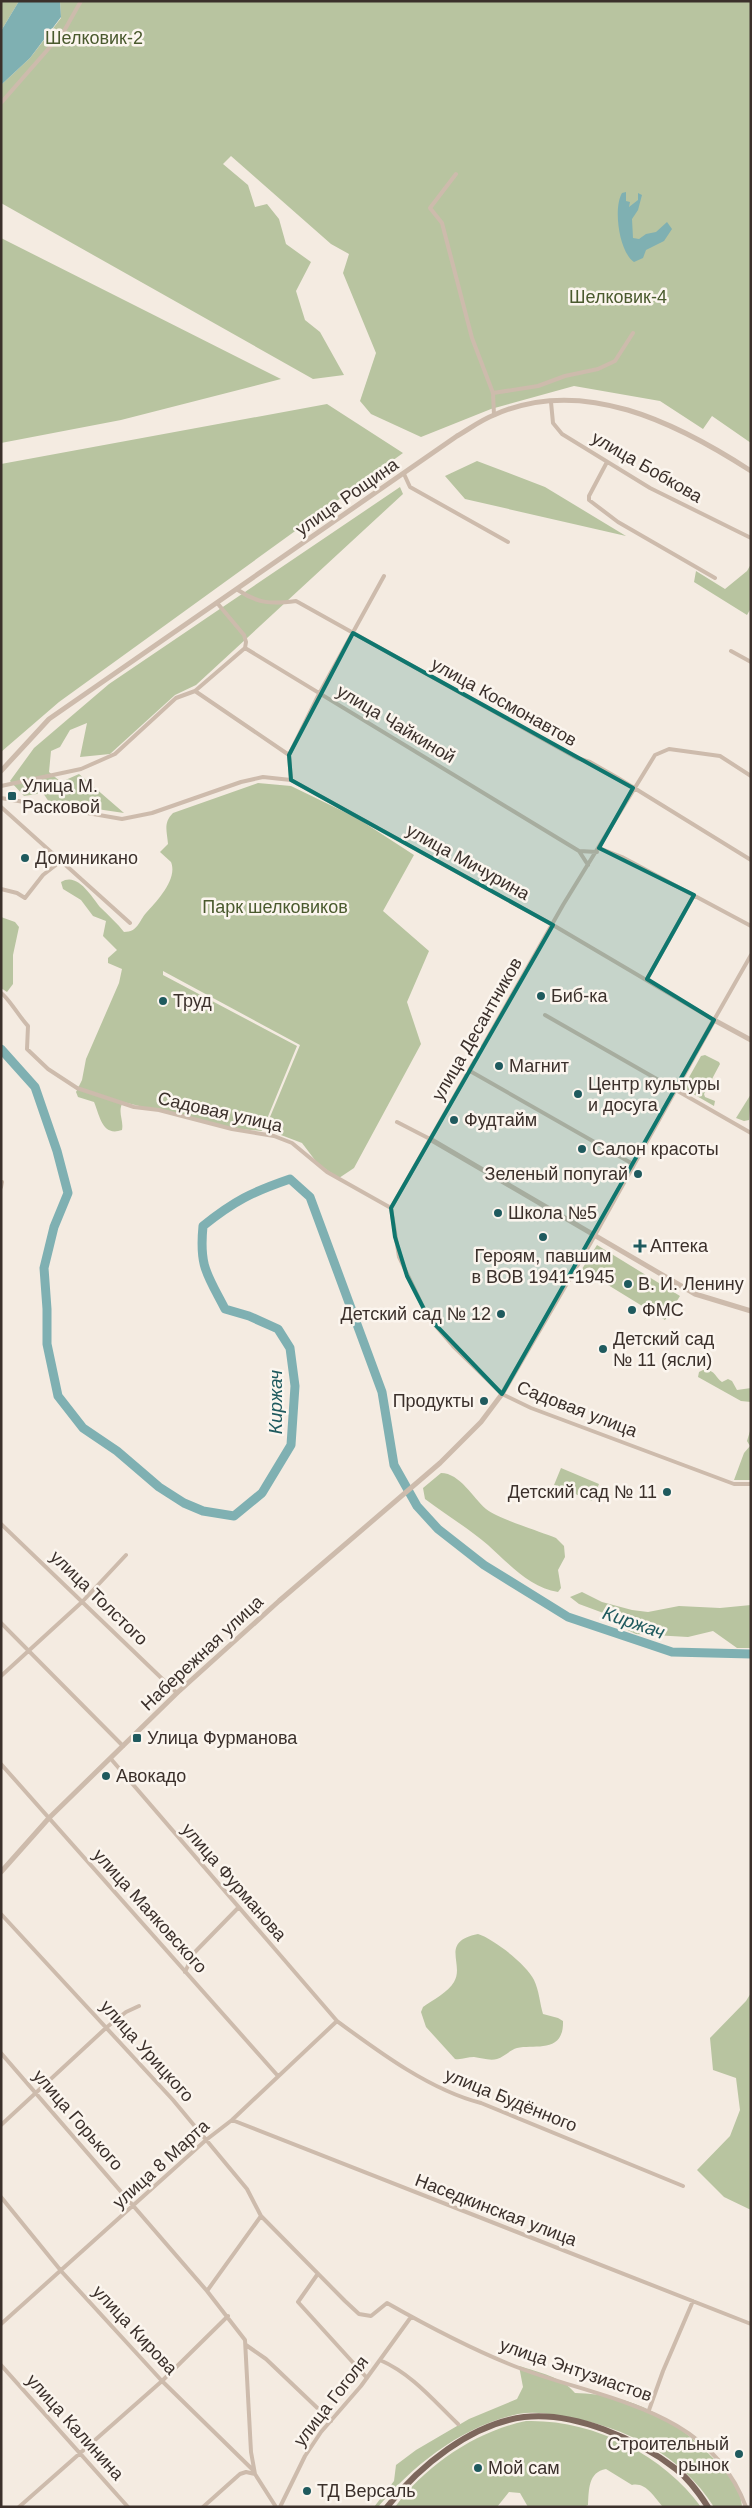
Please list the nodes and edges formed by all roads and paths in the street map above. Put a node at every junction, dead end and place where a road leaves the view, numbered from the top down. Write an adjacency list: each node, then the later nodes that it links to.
1 (82, 1): 2 (street)
2 (1, 103)
3 (456, 174): 5 (street)
4 (633, 333): 5 (street)
5 (493, 393): 7 (street)
6 (551, 402): 7 (street, улица Рощина); 8 (street, улица Бобкова); 9 (street, улица Рощина)
7 (494, 414): 10 (street, улица Рощина)
8 (607, 462): 11 (street, улица Бобкова); 14 (street)
9 (751, 471)
10 (404, 474): 12 (street); 15 (street, улица Рощина)
11 (751, 538)
12 (508, 542)
13 (384, 576): 17 (street)
14 (715, 578)
15 (238, 590): 16 (street, улица Рощина); 17 (street, улица Космонавтов)
16 (218, 604): 18 (street); 24 (street, улица Рощина)
17 (352, 634): 22 (street); 28 (street, улица Космонавтов)
18 (245, 648): 21 (street); 22 (street, улица Чайкиной)
19 (731, 651): 20 (street)
20 (751, 662)
21 (195, 691): 23 (street); 27 (street)
22 (319, 694): 23 (street); 32 (street, улица Чайкиной)
23 (289, 755): 26 (street)
24 (1, 770)
25 (751, 776): 28 (street)
26 (291, 780): 29 (street); 39 (street, улица Мичурина)
27 (1, 786)
28 (633, 788): 31 (street); 33 (street, улица Космонавтов)
29 (3, 799): 30 (street)
30 (2, 808): 34 (street)
31 (598, 850): 32 (street, улица Чайкиной); 35 (street, улица Десантников); 37 (street, улица Чайкиной)
32 (580, 851): 35 (street, улица Чайкиной)
33 (751, 860)
34 (62, 861): 36 (street); 38 (street)
35 (588, 864): 39 (street, улица Десантников)
36 (1, 889)
37 (694, 895): 40 (street, улица Чайкиной); 42 (street)
38 (130, 923)
39 (553, 925): 42 (street, улица Мичурина); 47 (street, улица Десантников)
40 (751, 926)
41 (751, 955): 45 (street)
42 (648, 979): 45 (street, улица Мичурина)
43 (1, 993): 53 (street, Садовая улица)
44 (545, 1014): 48 (street)
45 (714, 1020): 46 (street, улица Мичурина); 48 (street, Набережная улица)
46 (751, 1040)
47 (470, 1070): 51 (street, улица Десантников); 52 (street)
48 (675, 1090): 50 (street); 52 (street, Набережная улица)
49 (397, 1122): 51 (street)
50 (751, 1134)
51 (430, 1139): 53 (street, улица Десантников); 54 (street)
52 (633, 1164): 54 (street, Набережная улица)
53 (391, 1208): 56 (street, Садовая улица)
54 (595, 1235): 55 (street); 56 (street, Набережная улица)
55 (751, 1311)
56 (502, 1394): 57 (street, Садовая улица); 64 (street, Набережная улица)
57 (751, 1484)
58 (1, 1524): 60 (street, улица Толстого)
59 (126, 1556): 60 (street)
60 (82, 1602): 62 (street); 64 (street, улица Толстого)
61 (1, 1623): 62 (street)
62 (29, 1651): 63 (street); 65 (street)
63 (1, 1676)
64 (177, 1693): 65 (street, Набережная улица)
65 (123, 1746): 66 (street, Набережная улица)
66 (111, 1759): 68 (street, Набережная улица); 70 (street, улица Фурманова)
67 (1, 1764): 68 (street, улица Маяковского)
68 (49, 1818): 69 (street, Набережная улица); 72 (street, улица Маяковского)
69 (1, 1872)
70 (238, 1908): 72 (street); 74 (street, улица Фурманова)
71 (1, 1914): 75 (street, улица Урицкого)
72 (184, 1972): 77 (street, улица Маяковского)
73 (139, 2006): 75 (street)
74 (337, 2021): 77 (street, улица 8 Марта); 82 (street, улица Будённого)
75 (107, 2027): 78 (street); 81 (street, улица Урицкого)
76 (1, 2053): 78 (street, улица Горького)
77 (278, 2076): 79 (street, улица 8 Марта)
78 (36, 2093): 80 (street); 84 (street, улица Горького)
79 (232, 2120): 81 (street, улица 8 Марта); 89 (street, Наседкинская улица)
80 (1, 2125)
81 (206, 2140): 84 (street, улица 8 Марта); 85 (street, улица Урицкого)
82 (683, 2186)
83 (1, 2197): 86 (street, улица Кирова)
84 (134, 2206): 86 (street, улица 8 Марта); 88 (street, улица Горького)
85 (261, 2216): 87 (street, улица Энтузиастов); 88 (street)
86 (62, 2272): 92 (street, улица 8 Марта); 98 (street, улица Кирова)
87 (317, 2275): 91 (street, улица Энтузиастов); 97 (street)
88 (207, 2290): 90 (street, улица Горького)
89 (693, 2301): 93 (street, Наседкинская улица); 99 (street)
90 (228, 2316): 94 (street, улица Горького); 98 (street)
91 (411, 2317): 95 (street, улица Гоголя); 99 (street, улица Энтузиастов)
92 (1, 2324)
93 (751, 2324)
94 (246, 2345): 100 (street, улица Горького); 103 (street, улица Горького)
95 (380, 2360): 97 (street, улица Гоголя); 101 (street)
96 (1, 2365): 102 (street, улица Калинина)
97 (367, 2378): 100 (street, улица Гоголя)
98 (162, 2381): 102 (street); 103 (street, улица Кирова)
99 (649, 2410): 110 (street, улица Энтузиастов)
100 (331, 2421): 107 (street, улица Гоголя)
101 (458, 2424)
102 (80, 2452): 104 (street); 105 (street, улица Калинина)
103 (255, 2474): 106 (street); 107 (street, улица Горького)
104 (19, 2507)
105 (128, 2507)
106 (203, 2507)
107 (278, 2507)
108 (387, 2507): 109 (main road)
109 (708, 2507)
110 (746, 2507)

